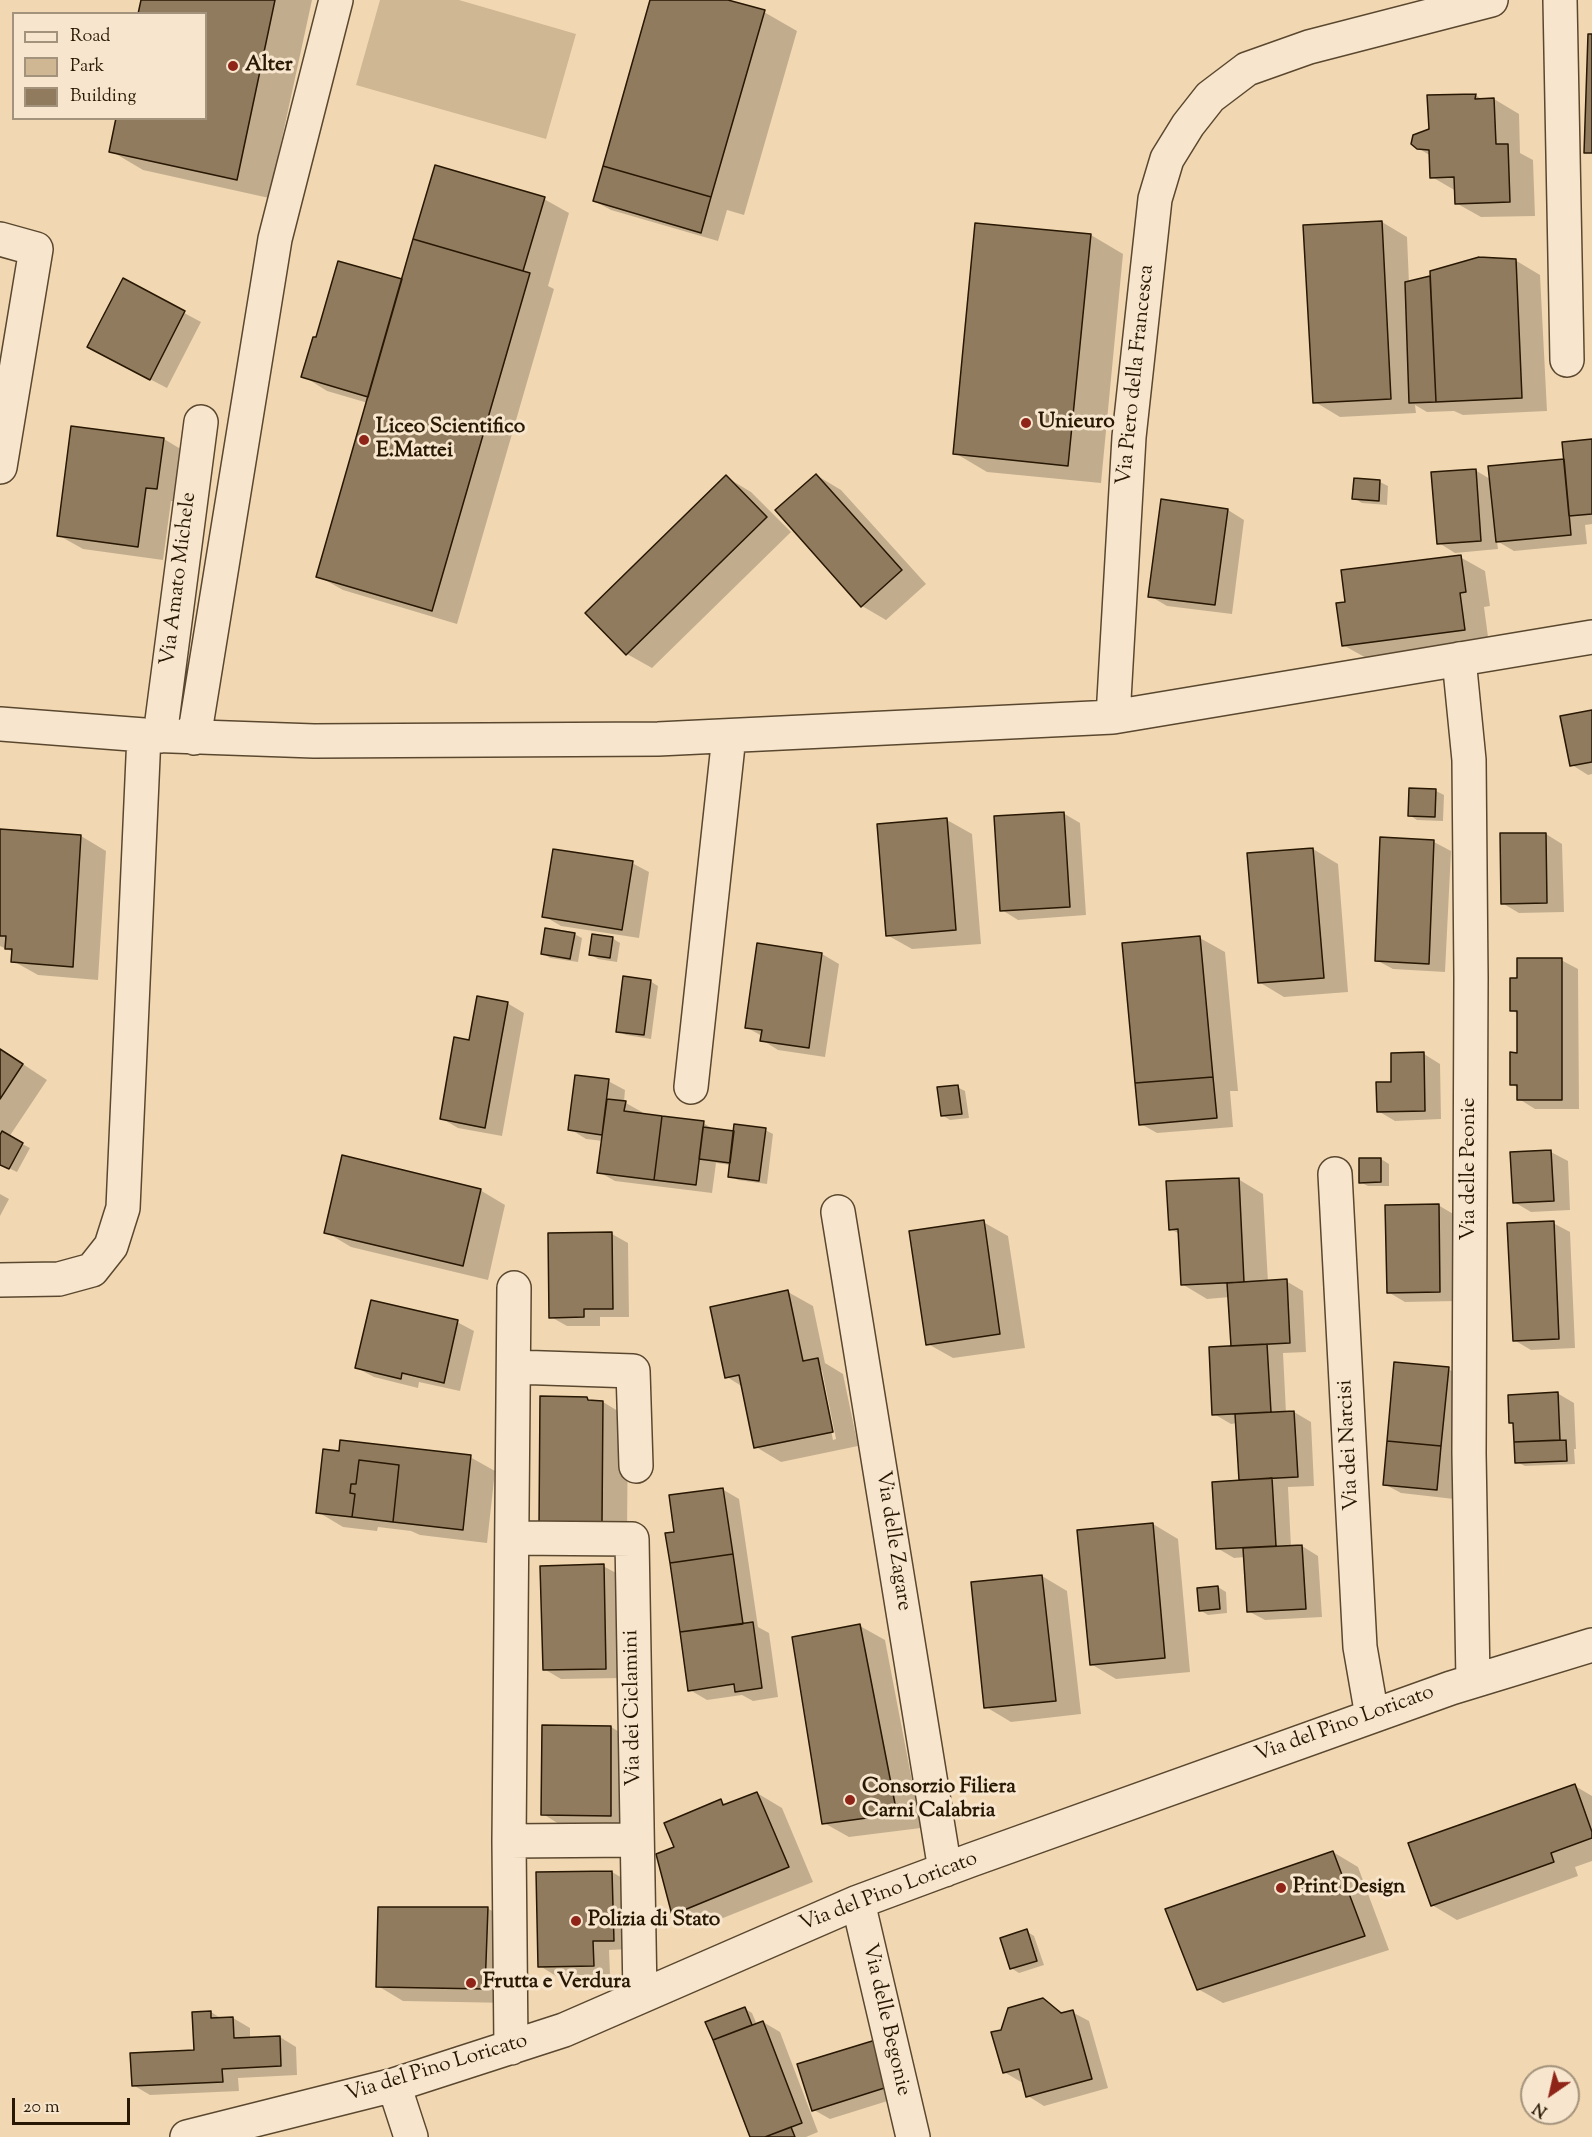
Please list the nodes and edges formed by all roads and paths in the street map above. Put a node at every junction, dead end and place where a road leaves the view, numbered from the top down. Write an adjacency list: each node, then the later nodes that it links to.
1 (336, 0): 14 (street)
2 (1491, 0): 10 (street, Via Piero della Francesca)
3 (1560, 0): 5 (street)
4 (0, 239): 7 (street)
5 (1567, 360)
6 (201, 422): 12 (street, Via Amato Michele)
7 (0, 467)
8 (1592, 637): 9 (street)
9 (1459, 659): 10 (street); 24 (street, Via delle Peonie)
10 (1113, 717): 13 (street)
11 (0, 724): 12 (street)
12 (152, 735): 14 (street); 18 (street, Via Amato Michele)
13 (729, 736): 14 (street); 15 (street)
14 (194, 738)
15 (691, 1087)
16 (1335, 1174): 25 (street, Via dei Narcisi)
17 (838, 1212): 28 (street, Via delle Zagare)
18 (0, 1280)
19 (514, 1288): 20 (street)
20 (514, 1367): 21 (street); 22 (street)
21 (636, 1466)
22 (513, 1538): 26 (street, Via dei Ciclamini); 27 (street)
23 (1592, 1645): 24 (street, Via del Pino Loricato)
24 (1473, 1681): 25 (street, Via del Pino Loricato)
25 (1372, 1716): 28 (street, Via del Pino Loricato)
26 (636, 1840): 27 (street); 30 (street, Via dei Ciclamini)
27 (510, 1841): 31 (street)
28 (945, 1870): 29 (street, Via del Pino Loricato)
29 (858, 1902): 30 (street, Via del Pino Loricato); 35 (street, Via delle Begonie)
30 (640, 1996): 31 (street, Via del Pino Loricato)
31 (511, 2048): 32 (street, Via del Pino Loricato)
32 (394, 2085): 33 (street, Via del Pino Loricato); 34 (street)
33 (187, 2137)
34 (411, 2137)
35 (913, 2137)

